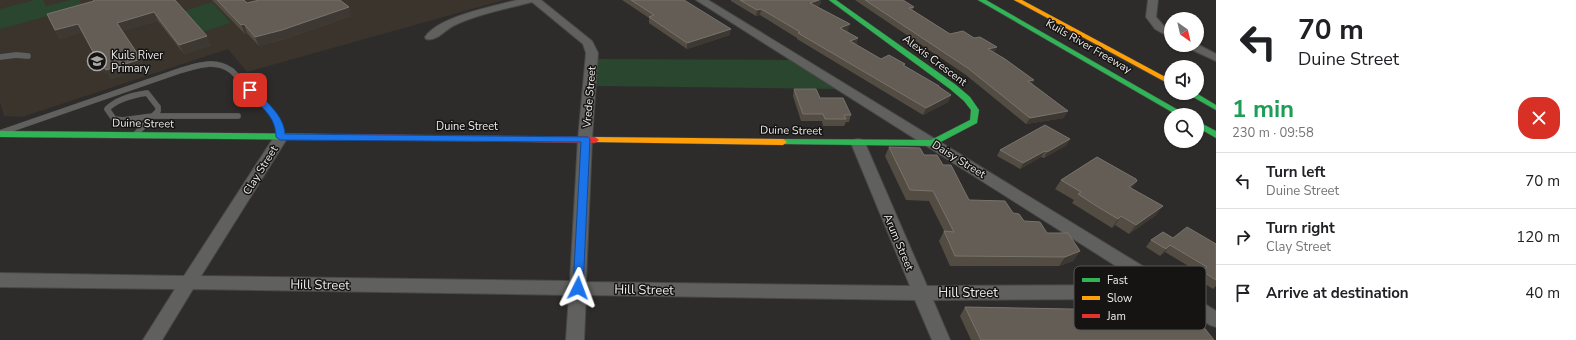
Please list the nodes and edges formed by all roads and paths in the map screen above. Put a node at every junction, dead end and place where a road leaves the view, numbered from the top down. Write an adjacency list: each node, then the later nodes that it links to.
1 (528, 0): 9 (street)
2 (535, 0): 25 (street, Vrede Street)
3 (701, 0): 27 (street, Daisy Street)
4 (832, 0): 27 (main road, Alexis Crescent)
5 (981, 0): 16 (main road, Kuils River Freeway)
6 (1017, 0): 14 (main road, Kuils River Freeway)
7 (1153, 0): 8 (street)
8 (1164, 30)
9 (430, 37)
10 (1204, 52): 13 (street)
11 (28, 56): 12 (lane)
12 (0, 57)
13 (1216, 58)
14 (1164, 79)
15 (1202, 100): 17 (main road)
16 (1171, 108)
17 (1216, 108)
18 (156, 116): 18 (lane); 19 (lane); 22 (lane)
19 (238, 116)
20 (1204, 127): 23 (main road)
21 (0, 133): 22 (main road, Duine Street); 24 (lane, Clay Street)
22 (136, 135): 24 (main road, Duine Street)
23 (1216, 135)
24 (280, 137): 25 (main road, Duine Street); 30 (street, Clay Street)
25 (585, 139): 26 (main road, Duine Street); 31 (street, Vrede Street)
26 (858, 143): 27 (main road, Duine Street); 33 (street, Arum Street)
27 (933, 143): 28 (street, Daisy Street)
28 (1130, 266)
29 (0, 280): 30 (street, Hill Street)
30 (188, 282): 31 (street, Hill Street); 36 (street, Clay Street)
31 (578, 288): 33 (street, Hill Street); 37 (street, Vrede Street)
32 (1074, 292): 33 (street, Hill Street)
33 (920, 293): 38 (street, Arum Street)
34 (1206, 314): 35 (street, Daisy Street)
35 (1216, 320)
36 (152, 340)
37 (575, 340)
38 (940, 340)

